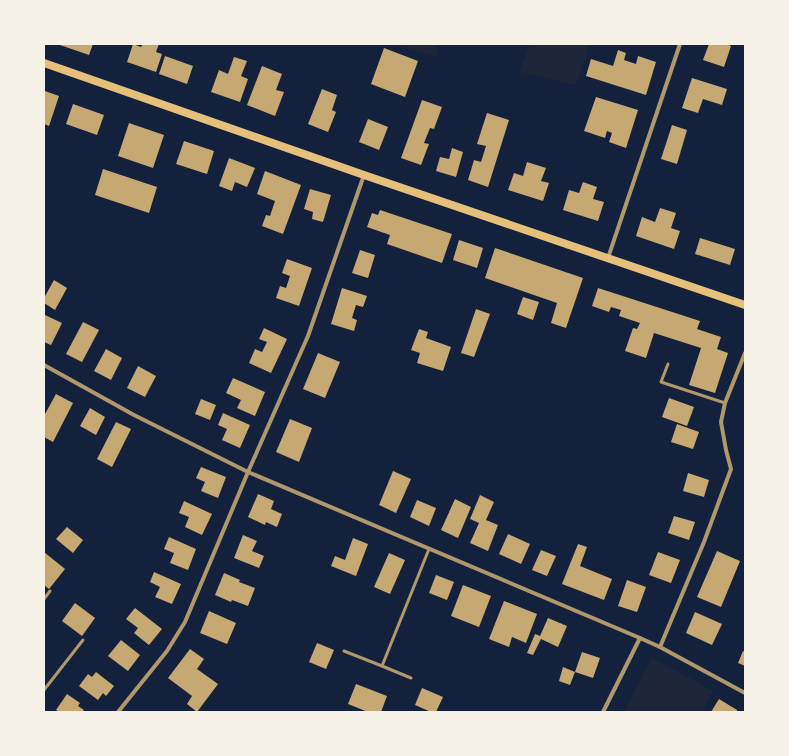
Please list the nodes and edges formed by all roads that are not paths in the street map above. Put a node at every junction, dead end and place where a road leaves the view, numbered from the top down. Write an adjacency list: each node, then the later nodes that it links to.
1 (680, 44): 4 (street)
2 (44, 63): 3 (main road)
3 (364, 175): 4 (main road); 10 (street)
4 (607, 258): 5 (main road)
5 (745, 305)
6 (745, 353): 9 (street)
7 (668, 364): 9 (lane)
8 (44, 365): 10 (street)
9 (725, 403): 16 (street)
10 (248, 472): 11 (street); 22 (street)
11 (429, 548): 14 (street); 18 (lane)
12 (50, 591): 13 (lane)
13 (44, 599)
14 (640, 638): 16 (street); 23 (street)
15 (83, 640): 20 (lane)
16 (660, 647): 21 (street)
17 (344, 651): 18 (lane)
18 (382, 666): 19 (lane)
19 (411, 678)
20 (44, 690)
21 (745, 693)
22 (118, 712)
23 (603, 712)

